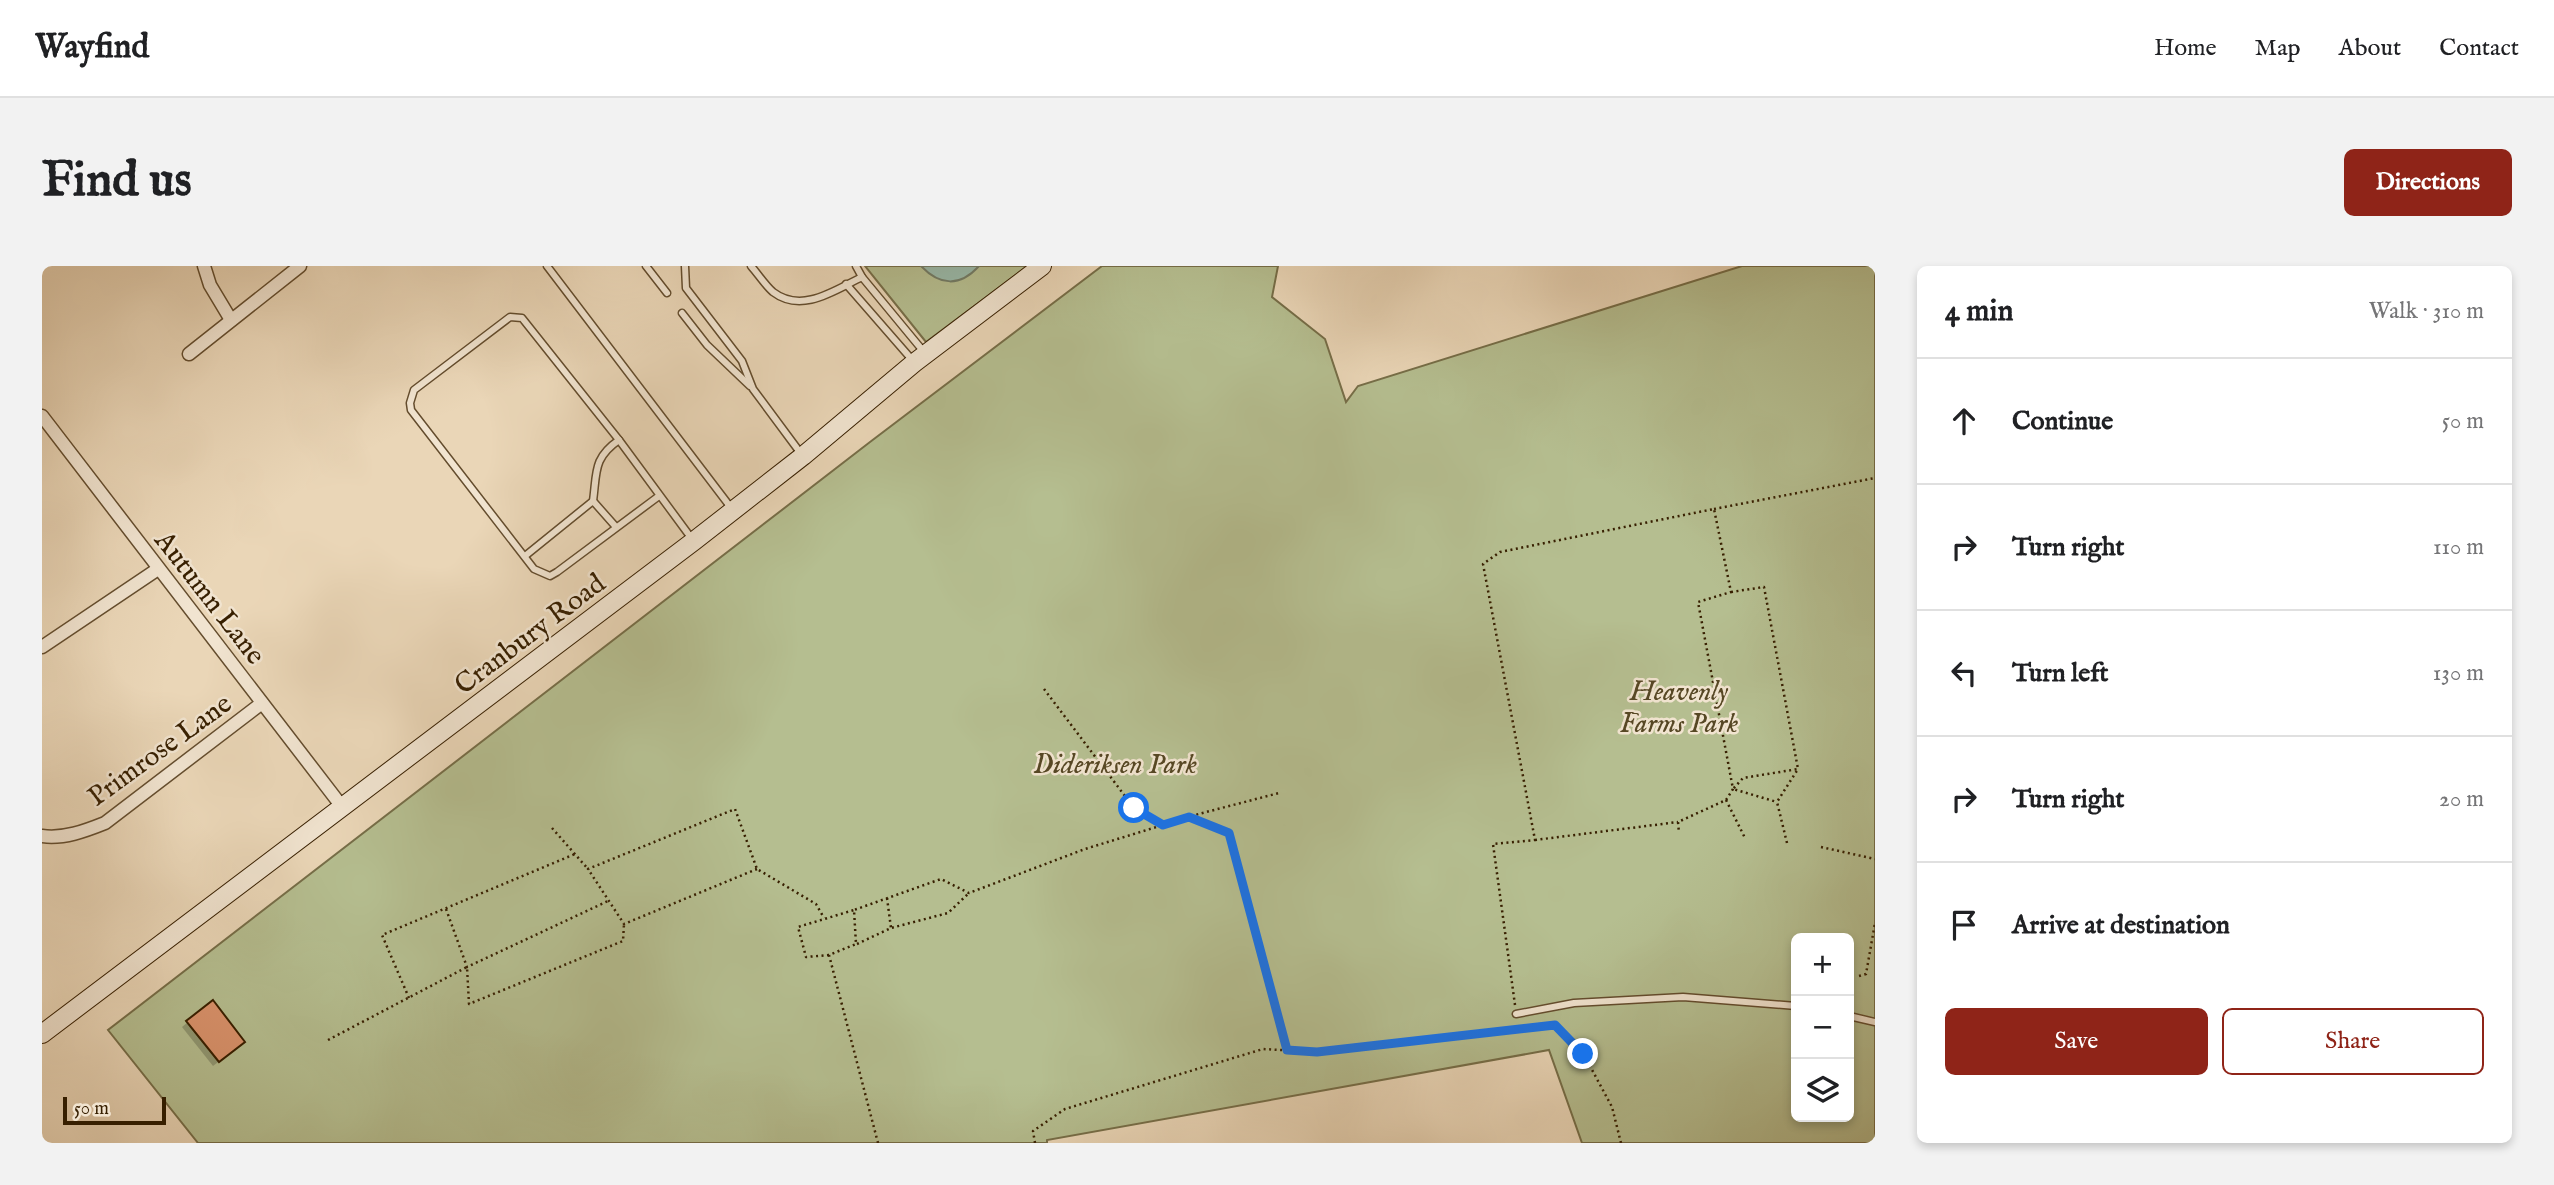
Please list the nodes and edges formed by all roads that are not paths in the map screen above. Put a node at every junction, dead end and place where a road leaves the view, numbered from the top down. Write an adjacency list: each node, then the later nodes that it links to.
1 (204, 266): 13 (street)
2 (300, 266): 13 (street)
3 (547, 266): 24 (lane)
4 (646, 266): 11 (lane)
5 (685, 266): 16 (lane)
6 (751, 266): 10 (lane)
7 (856, 266): 9 (lane)
8 (1042, 266): 15 (main road, Cranbury Road)
9 (862, 277): 10 (lane); 15 (lane)
10 (846, 284): 15 (lane)
11 (667, 293)
12 (682, 313): 16 (lane)
13 (232, 320): 14 (street)
14 (189, 354)
15 (920, 358): 21 (main road, Cranbury Road)
16 (753, 389): 21 (lane)
17 (42, 416): 18 (street, Autumn Lane)
18 (53, 430): 19 (street); 28 (street, Autumn Lane)
19 (42, 438)
20 (619, 440): 22 (lane); 23 (lane); 27 (lane)
21 (803, 456): 24 (main road, Cranbury Road)
22 (659, 496): 25 (lane); 26 (lane)
23 (593, 501): 25 (lane); 27 (lane)
24 (733, 510): 26 (main road, Cranbury Road)
25 (616, 527): 27 (lane)
26 (694, 541): 31 (main road, Cranbury Road)
27 (525, 556)
28 (158, 569): 29 (street); 30 (street, Autumn Lane)
29 (42, 647)
30 (262, 703): 31 (street, Autumn Lane); 32 (street, Primrose Lane)
31 (343, 808): 37 (main road, Cranbury Road)
32 (42, 836)
33 (1791, 1006): 34 (lane)
34 (1516, 1014)
35 (1854, 1017): 36 (lane)
36 (1875, 1021)
37 (42, 1034)

